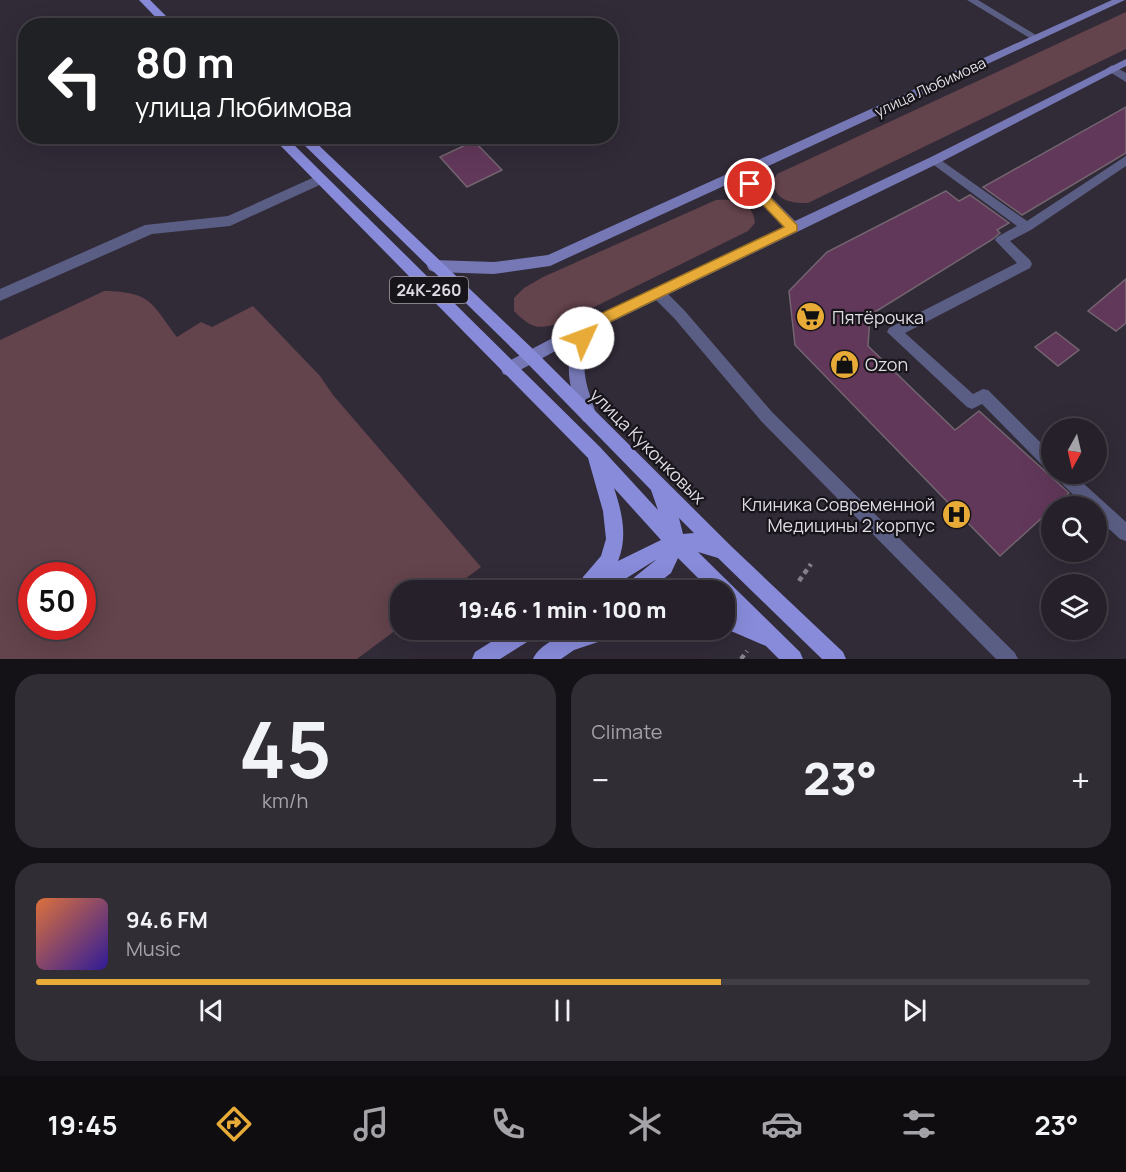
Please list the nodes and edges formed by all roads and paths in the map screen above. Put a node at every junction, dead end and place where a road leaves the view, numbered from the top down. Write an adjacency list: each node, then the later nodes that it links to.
1 (132, 0): 5 (main road)
2 (144, 0): 6 (main road)
3 (972, 0): 7 (lane)
4 (1120, 0): 7 (main road, улица Любимова)
5 (151, 18)
6 (163, 18)
7 (1036, 38): 15 (main road, улица Любимова)
8 (1126, 62): 9 (main road)
9 (1112, 69): 10 (street); 13 (main road)
10 (1126, 78)
11 (285, 144): 16 (main road, 24К-260)
12 (309, 144): 19 (main road, улица Куконковых)
13 (935, 160): 17 (lane); 18 (main road)
14 (1126, 160): 17 (lane)
15 (740, 173): 18 (main road); 19 (main road, улица Любимова)
16 (319, 180): 21 (street); 24 (main road, 24К-260)
17 (1027, 227): 27 (lane)
18 (793, 228): 20 (main road)
19 (434, 266): 23 (main road, улица Куконковых)
20 (658, 292): 22 (main road); 48 (lane)
21 (0, 295)
22 (590, 325): 23 (main road); 25 (main road)
23 (531, 357): 24 (main road); 25 (main road, улица Куконковых)
24 (509, 369): 26 (main road, 24К-260)
25 (590, 416): 28 (main road, улица Куконковых)
26 (594, 453): 31 (main road, 24К-260); 34 (main road)
27 (1041, 454)
28 (637, 464): 31 (main road); 32 (main road, улица Куконковых)
29 (1073, 484): 30 (lane)
30 (1126, 533)
31 (676, 543): 32 (main road); 35 (main road); 36 (main road); 41 (main road)
32 (726, 553): 47 (main road, улица Куконковых)
33 (811, 564): 37 (path)
34 (592, 580)
35 (606, 580)
36 (647, 580)
37 (799, 581)
38 (735, 623): 41 (main road)
39 (512, 640): 43 (main road)
40 (569, 640): 44 (main road)
41 (777, 643): 46 (main road)
42 (749, 648): 45 (path)
43 (482, 659)
44 (543, 659)
45 (741, 659)
46 (793, 659)
47 (836, 659)
48 (1009, 659)

